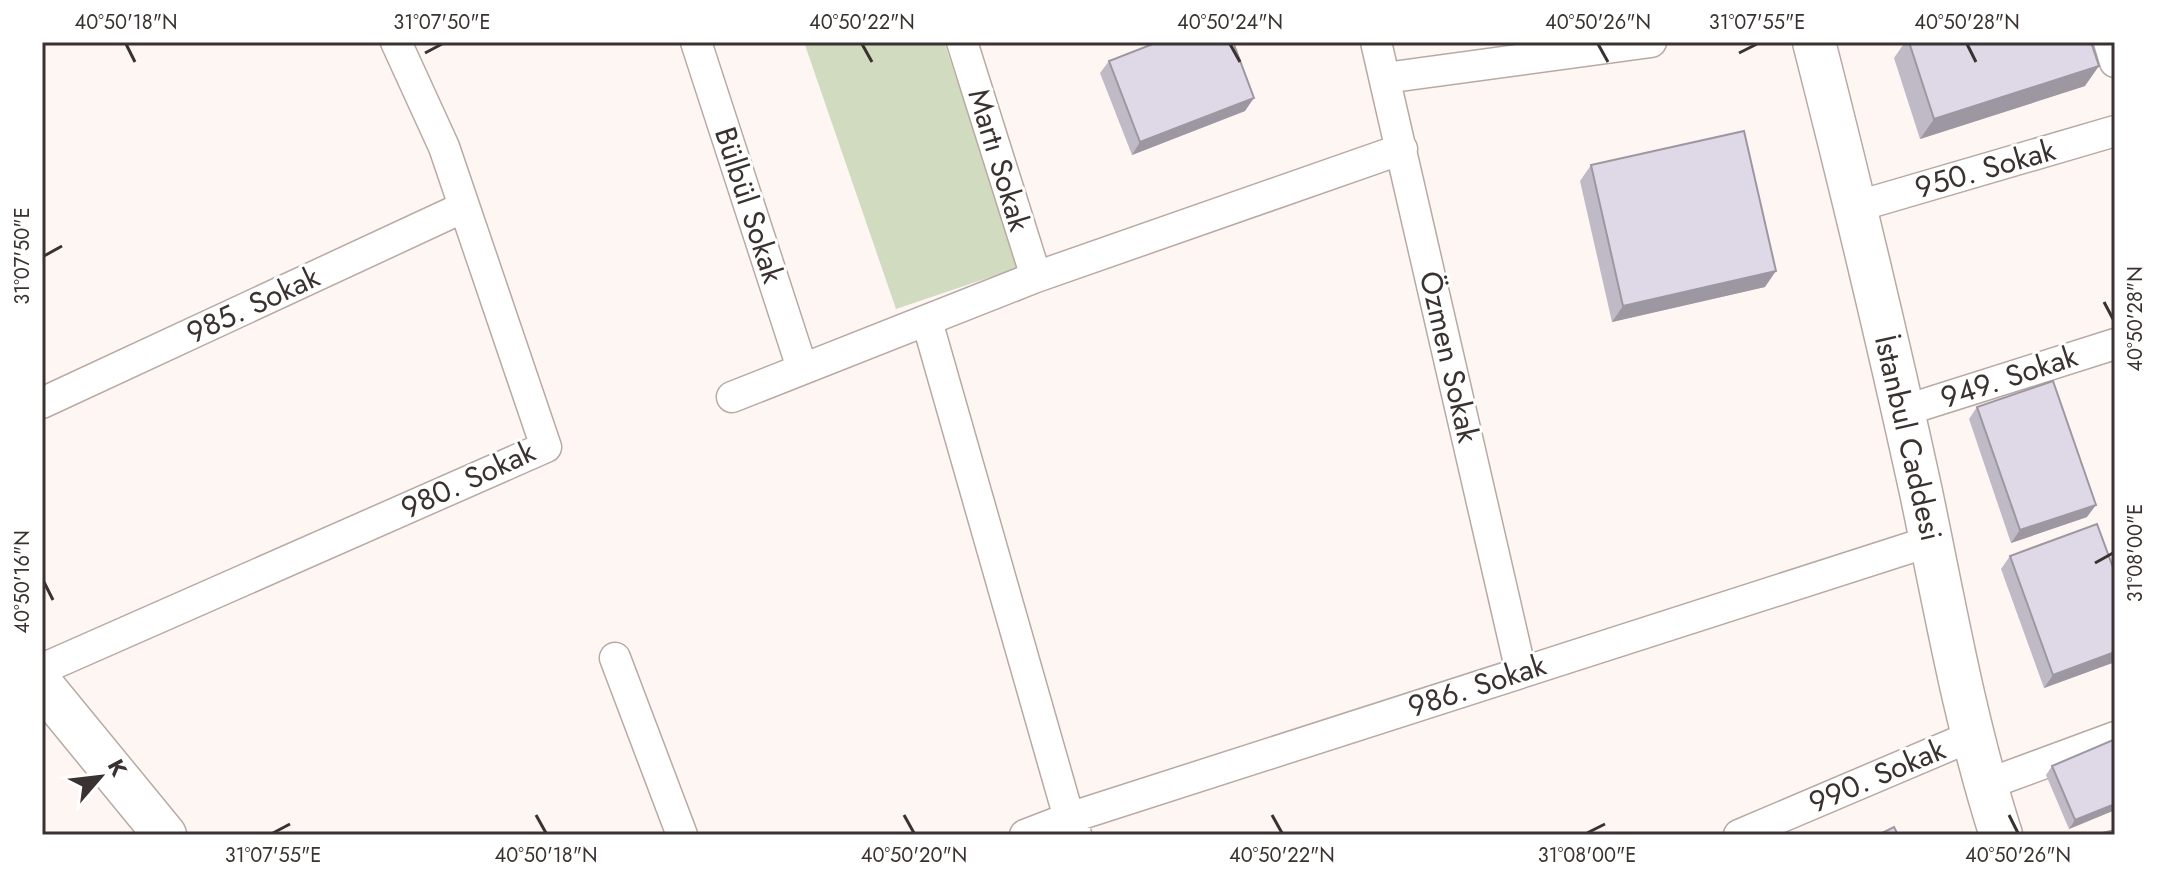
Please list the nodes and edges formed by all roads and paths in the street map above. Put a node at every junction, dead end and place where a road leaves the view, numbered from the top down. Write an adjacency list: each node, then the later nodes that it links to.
1 (396, 42): 12 (street, 980. Sokak)
2 (696, 42): 17 (street, Bülbül Sokak)
3 (962, 42): 14 (street, Martı Sokak)
4 (1376, 42): 9 (street, Özmen Sokak)
5 (1651, 42): 9 (street)
6 (1814, 42): 13 (main road, İstanbul Caddesi)
7 (2109, 42): 8 (street)
8 (2115, 62)
9 (1385, 78): 11 (street, Özmen Sokak)
10 (2115, 131): 13 (street, 950. Sokak)
11 (1402, 149): 14 (street); 24 (street, Özmen Sokak)
12 (464, 207): 19 (street, 985. Sokak); 23 (street, 980. Sokak)
13 (1855, 207): 20 (main road, İstanbul Caddesi)
14 (1036, 277): 15 (street)
15 (927, 321): 17 (street); 29 (street)
16 (2115, 344): 20 (street, 949. Sokak)
17 (802, 368): 18 (street)
18 (732, 397)
19 (42, 403)
20 (1903, 411): 21 (main road, İstanbul Caddesi)
21 (1931, 541): 24 (street, 986. Sokak); 26 (main road, İstanbul Caddesi)
22 (615, 658): 31 (street)
23 (42, 669)
24 (1521, 672): 29 (street, 986. Sokak)
25 (42, 685): 30 (main road)
26 (1972, 736): 28 (main road, İstanbul Caddesi); 33 (street, 990. Sokak)
27 (2115, 737): 28 (street)
28 (1985, 785): 34 (main road, İstanbul Caddesi)
29 (1073, 826): 32 (street, 986. Sokak)
30 (165, 835)
31 (682, 835)
32 (1025, 835)
33 (1739, 835)
34 (2001, 835)

